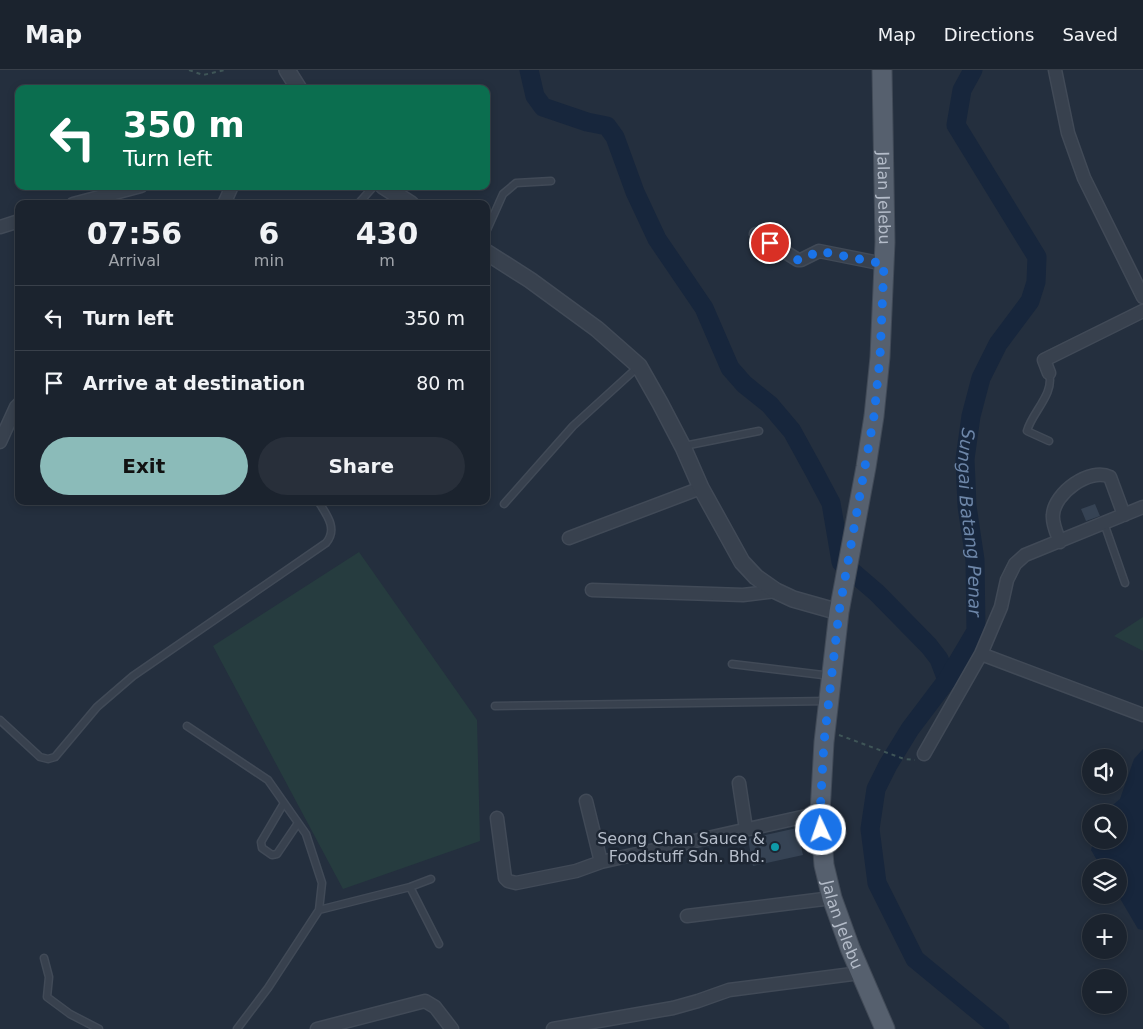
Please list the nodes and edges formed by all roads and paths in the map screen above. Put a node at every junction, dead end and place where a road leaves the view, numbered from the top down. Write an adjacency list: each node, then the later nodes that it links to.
1 (189, 70): 2 (path)
2 (225, 70)
3 (287, 70): 6 (street)
4 (882, 70): 19 (main road, Jalan Jelebu)
5 (1055, 70): 20 (street)
6 (296, 85)
7 (551, 181): 15 (lane)
8 (127, 190): 11 (street)
9 (370, 190): 12 (lane)
10 (390, 190): 13 (street)
11 (91, 200)
12 (362, 200)
13 (405, 200)
14 (15, 222): 16 (street)
15 (490, 223)
16 (0, 227)
17 (756, 234): 19 (street)
18 (490, 255): 22 (street)
19 (884, 264): 40 (main road, Jalan Jelebu)
20 (1143, 298)
21 (1143, 311): 23 (street)
22 (638, 366): 28 (street); 30 (lane)
23 (1049, 373): 26 (lane)
24 (15, 409): 27 (street)
25 (759, 431): 28 (lane)
26 (1049, 441)
27 (0, 442)
28 (683, 446): 29 (street)
29 (701, 488): 35 (street); 39 (street)
30 (504, 504)
31 (321, 505): 47 (lane)
32 (1143, 507): 33 (street)
33 (1124, 515): 34 (street); 36 (street)
34 (1104, 523): 36 (street); 37 (lane)
35 (569, 538)
36 (1060, 542): 41 (street)
37 (1125, 583)
38 (592, 590): 39 (street)
39 (776, 591): 40 (street)
40 (839, 612): 43 (main road, Jalan Jelebu)
41 (981, 654): 46 (street); 50 (street)
42 (732, 664): 43 (lane)
43 (832, 676): 44 (main road, Jalan Jelebu)
44 (829, 701): 45 (lane); 49 (main road, Jalan Jelebu)
45 (494, 706)
46 (1143, 715)
47 (0, 720)
48 (187, 726): 54 (lane)
49 (826, 729): 51 (path); 55 (main road, Jalan Jelebu)
50 (924, 754)
51 (904, 759)
52 (739, 783): 58 (street)
53 (586, 801): 59 (street)
54 (284, 803): 57 (lane); 57 (lane)
55 (820, 814): 58 (street); 62 (main road, Jalan Jelebu)
56 (497, 818): 59 (street)
57 (298, 823): 63 (lane)
58 (746, 829): 59 (street)
59 (601, 862)
60 (431, 880): 61 (lane)
61 (410, 887): 63 (lane); 65 (lane)
62 (832, 898): 64 (street); 67 (main road, Jalan Jelebu)
63 (319, 910): 69 (lane)
64 (687, 916)
65 (439, 944)
66 (44, 958): 68 (lane)
67 (860, 973): 72 (street); 73 (main road, Jalan Jelebu)
68 (99, 1029)
69 (236, 1029)
70 (317, 1029): 71 (street)
71 (452, 1029)
72 (553, 1029)
73 (885, 1029)

